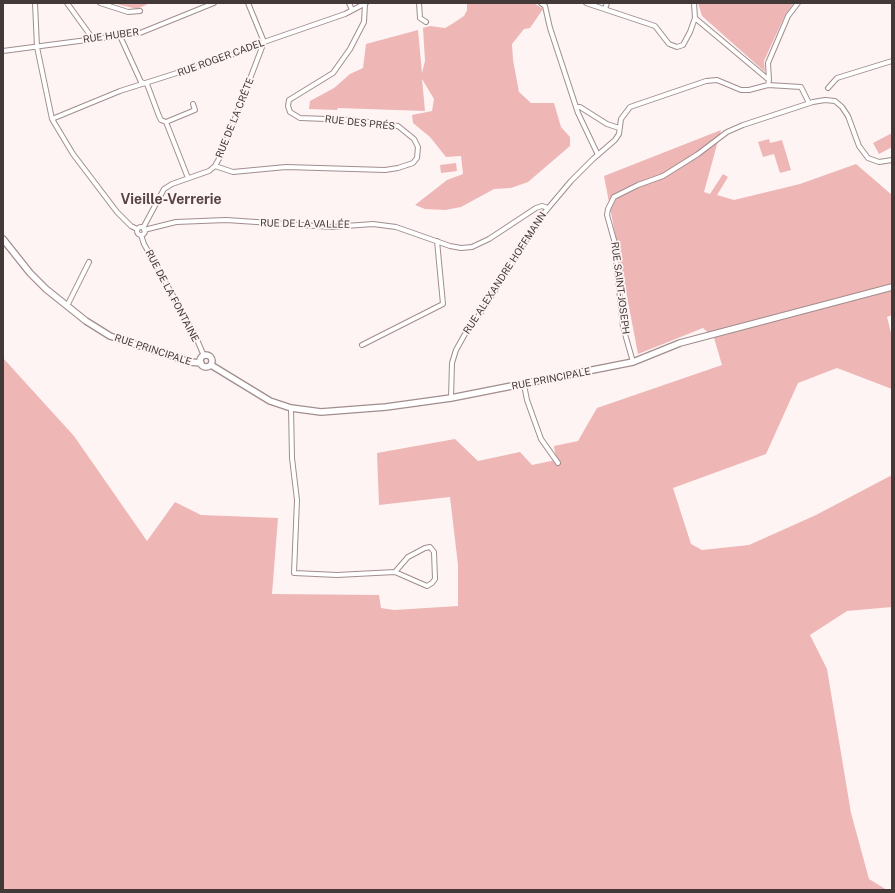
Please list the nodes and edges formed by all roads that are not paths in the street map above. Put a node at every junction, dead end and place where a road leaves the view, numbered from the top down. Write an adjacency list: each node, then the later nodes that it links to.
1 (35, 3): 22 (street, RUE DE LA FONTAINE)
2 (67, 3): 20 (street)
3 (100, 3): 16 (street)
4 (214, 3): 19 (street, RUE HUBER)
5 (248, 3): 21 (street)
6 (349, 3): 15 (street)
7 (366, 3): 15 (street, RUE ROGER CADEL); 37 (street, RUE DES PRÉS)
8 (419, 3): 18 (street)
9 (541, 3): 31 (street)
10 (586, 3): 14 (street)
11 (607, 3): 14 (street)
12 (694, 3): 17 (street)
13 (798, 3): 25 (street)
14 (605, 9): 17 (street)
15 (352, 10): 21 (street, RUE ROGER CADEL)
16 (140, 11)
17 (695, 18): 25 (street)
18 (426, 22)
19 (120, 36): 20 (street, RUE HUBER); 26 (street)
20 (93, 39): 22 (street, RUE HUBER)
21 (264, 42): 26 (street, RUE ROGER CADEL); 37 (street, RUE DE LA CRÊTE)
22 (36, 47): 23 (street, RUE HUBER); 32 (street, RUE DE LA FONTAINE)
23 (3, 51)
24 (892, 61): 28 (street)
25 (770, 80): 27 (street)
26 (146, 84): 32 (street, RUE ROGER CADEL); 33 (street)
27 (768, 85): 29 (street, RUE ALEXANDRE HOFFMANN); 34 (street, RUE ALEXANDRE HOFFMANN)
28 (828, 88)
29 (809, 103): 36 (street, RUE SAINT-JOSEPH); 50 (street, RUE SAINT-JOSEPH)
30 (193, 104): 33 (street)
31 (577, 107): 34 (street); 35 (street)
32 (52, 120): 40 (street, RUE DE LA FONTAINE)
33 (166, 122): 38 (street)
34 (619, 128): 35 (street, RUE ALEXANDRE HOFFMANN)
35 (598, 155): 39 (street, RUE ALEXANDRE HOFFMANN)
36 (892, 160)
37 (215, 166): 38 (street, RUE DE LA CRÊTE)
38 (188, 178): 41 (street, RUE DE LA CRÊTE)
39 (548, 208): 44 (street, RUE DE LA VALLÉE); 54 (street, RUE ALEXANDRE HOFFMANN)
40 (137, 229): 41 (street); 42 (street, RUE DE LA FONTAINE)
41 (144, 229): 42 (street); 44 (street, RUE DE LA VALLÉE)
42 (141, 235): 49 (street, RUE DE LA FONTAINE)
43 (3, 239): 47 (street, RUE PRINCIPALE)
44 (437, 241): 48 (street)
45 (89, 262): 47 (street)
46 (892, 287): 50 (street, RUE PRINCIPALE)
47 (67, 306): 51 (street, RUE PRINCIPALE)
48 (362, 345)
49 (204, 356): 51 (street); 52 (street)
50 (633, 362): 53 (street, RUE PRINCIPALE)
51 (201, 363): 52 (street)
52 (211, 365): 55 (street, RUE PRINCIPALE)
53 (524, 385): 54 (street, RUE PRINCIPALE); 56 (street)
54 (451, 398): 55 (street, RUE PRINCIPALE)
55 (291, 408): 57 (street)
56 (558, 462)
57 (395, 572): 57 (street)

